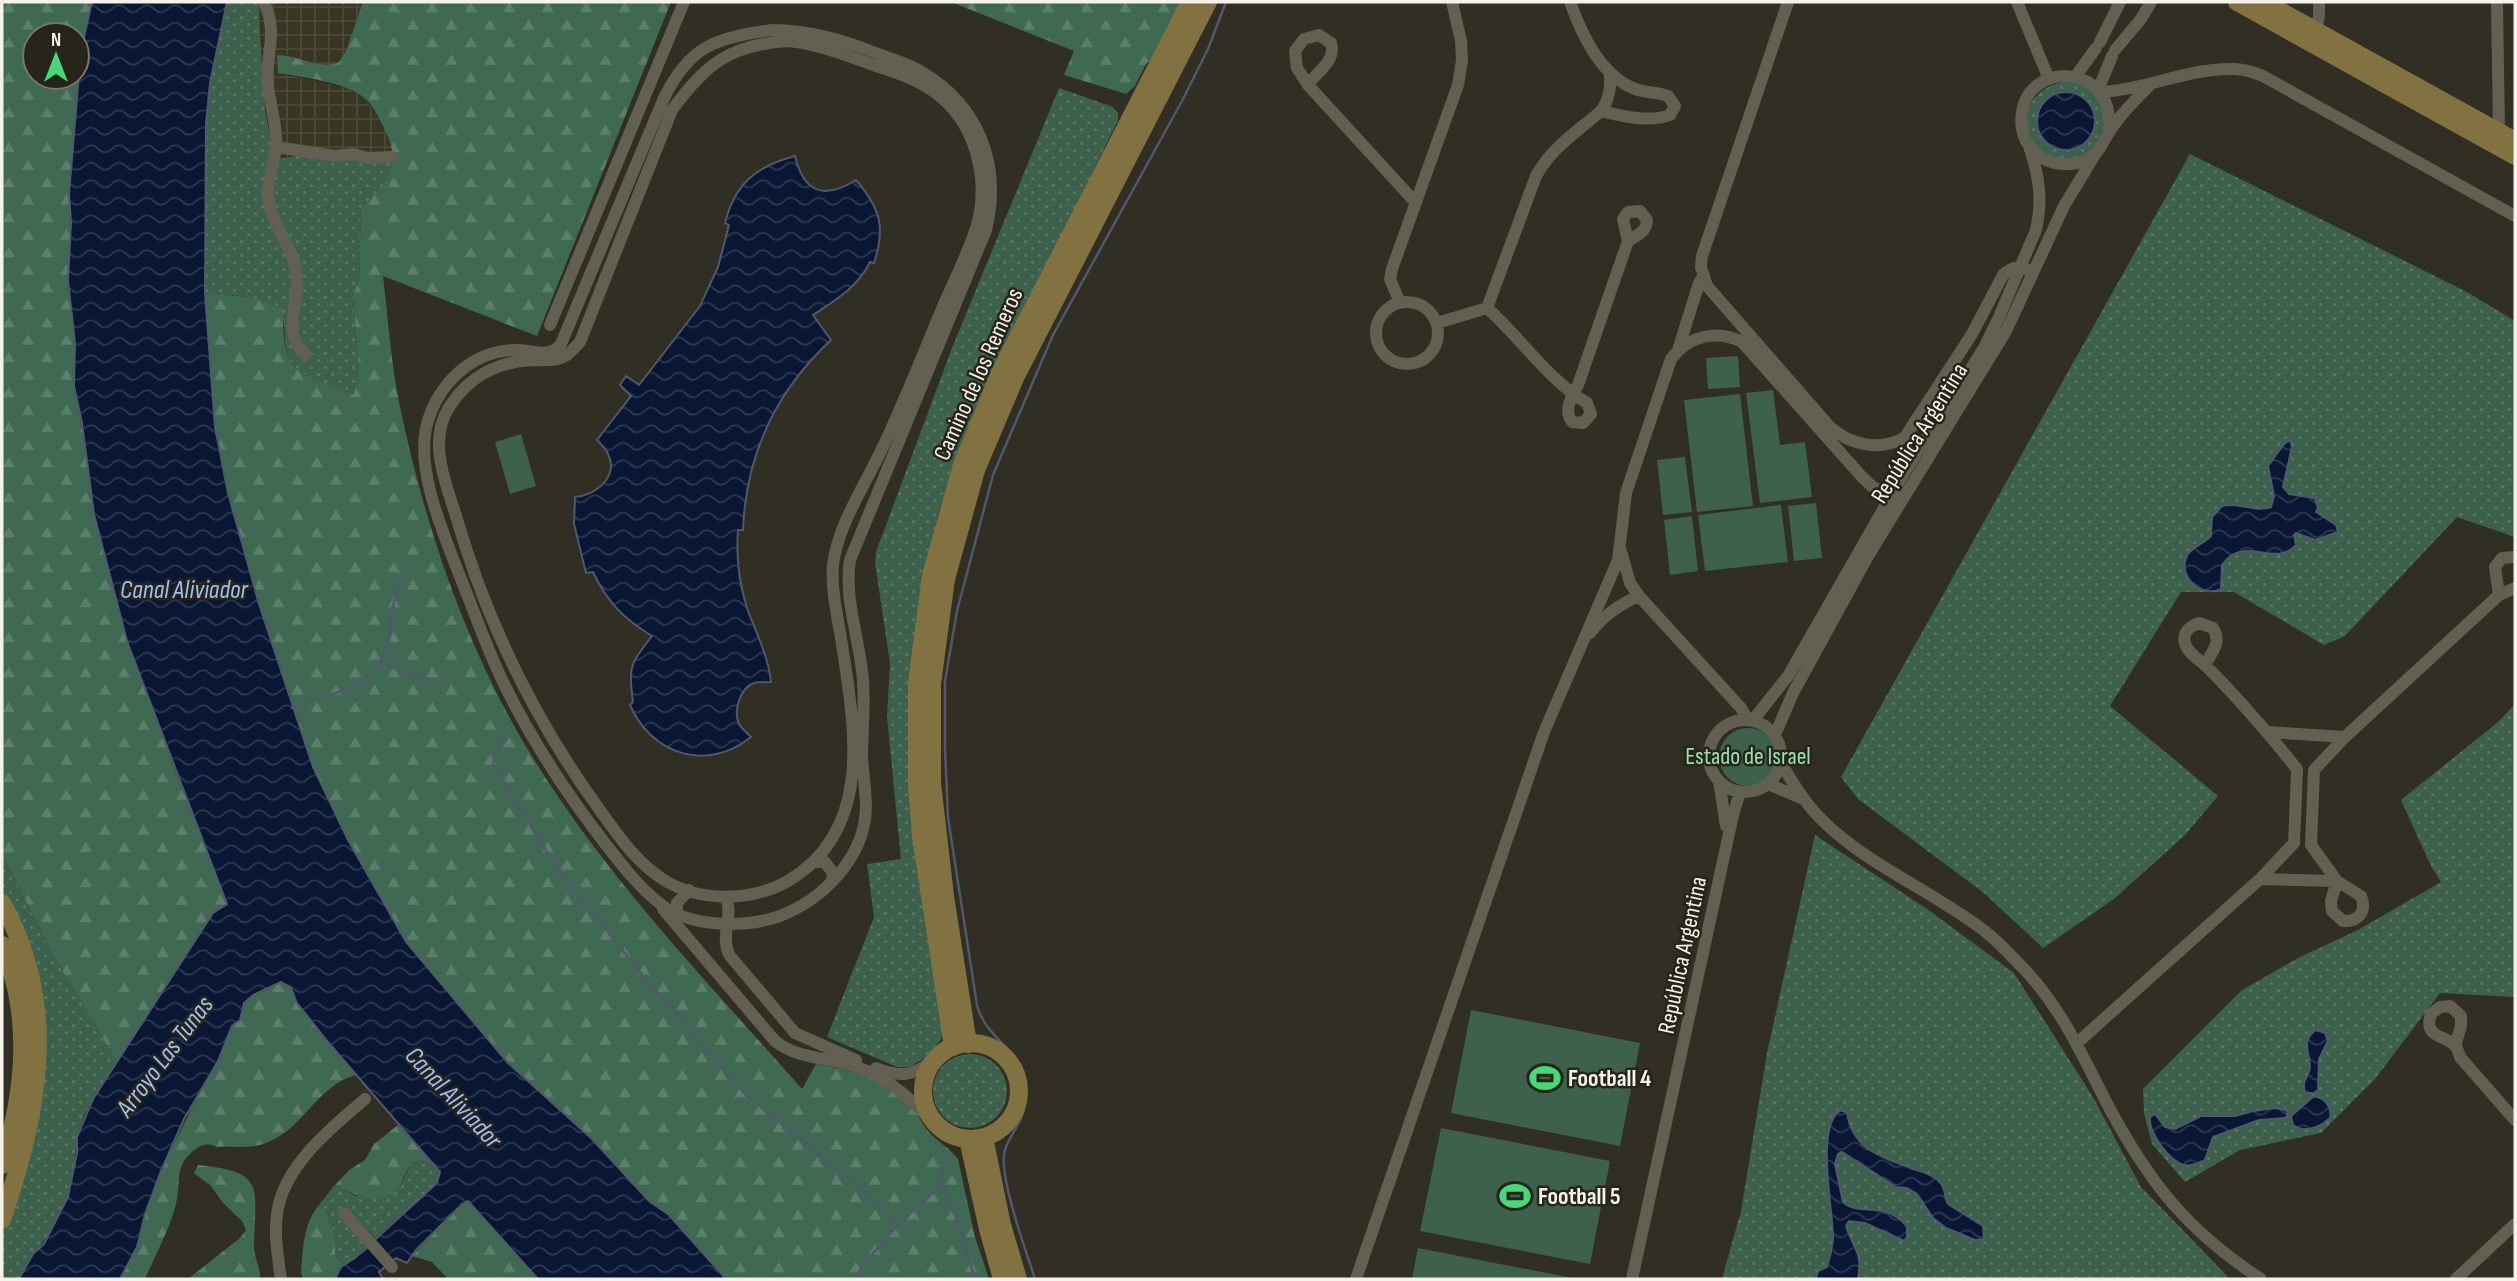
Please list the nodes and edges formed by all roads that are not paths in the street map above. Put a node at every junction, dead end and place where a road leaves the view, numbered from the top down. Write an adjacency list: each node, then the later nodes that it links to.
1 (264, 2): 34 (street)
2 (684, 2): 47 (street)
3 (1191, 2): 87 (main road, Camino de los Remeros)
4 (1208, 2): 87 (main road, Camino de los Remeros)
5 (1452, 2): 38 (street)
6 (1570, 2): 22 (street)
7 (1788, 2): 43 (street)
8 (2017, 2): 25 (street)
9 (2151, 2): 15 (street)
10 (2237, 2): 36 (main road)
11 (2264, 2): 16 (main road)
12 (2319, 2): 16 (street)
13 (2497, 2): 30 (street)
14 (2119, 5): 15 (street); 18 (street)
15 (2141, 19): 19 (street)
16 (2316, 30): 30 (main road)
17 (724, 40): 20 (street); 21 (street); 76 (street)
18 (2101, 40): 19 (street); 24 (street)
19 (2116, 49): 28 (street)
20 (729, 55): 23 (street); 75 (street)
21 (689, 59): 23 (street); 83 (street)
22 (1609, 72): 29 (street); 29 (street)
23 (700, 75): 80 (street)
24 (2075, 77): 25 (street); 28 (street)
25 (2049, 79): 33 (street)
26 (1308, 85): 38 (street)
27 (2150, 85): 28 (street); 31 (street); 39 (street)
28 (2099, 91): 31 (street)
29 (1601, 111): 45 (street)
30 (2499, 131): 32 (main road)
31 (2108, 134): 35 (street)
32 (2515, 141)
33 (2029, 146): 35 (street); 41 (street, República Argentina)
34 (276, 147): 37 (street); 50 (street)
35 (2096, 152): 42 (street, República Argentina)
36 (2515, 156)
37 (391, 158)
38 (1416, 203): 44 (street)
39 (2515, 216)
40 (1628, 240): 45 (street)
41 (2020, 266): 42 (street); 43 (street); 48 (street, República Argentina)
42 (2033, 272): 48 (street, República Argentina)
43 (1703, 277): 49 (street)
44 (1400, 303): 46 (street); 46 (street)
45 (1488, 307): 46 (street)
46 (1437, 323)
47 (550, 325)
48 (1994, 341): 51 (street, República Argentina)
49 (1678, 350): 52 (street); 53 (street)
50 (306, 355)
51 (1909, 477): 52 (street, República Argentina); 58 (street, República Argentina)
52 (1892, 493): 58 (street, República Argentina)
53 (1619, 547): 57 (street); 59 (street)
54 (2515, 556): 56 (street)
55 (2515, 588): 56 (street)
56 (2499, 595): 64 (street)
57 (1639, 596): 59 (street); 61 (street)
58 (1826, 620): 61 (street, República Argentina); 63 (street, República Argentina)
59 (1580, 647): 102 (street)
60 (2205, 665): 62 (street)
61 (1751, 720): 63 (street); 68 (street)
62 (2268, 732): 64 (street); 66 (street)
63 (1776, 735): 65 (street)
64 (2345, 737): 67 (street)
65 (1781, 762): 69 (street); 71 (street)
66 (2297, 769): 67 (street); 72 (street)
67 (2314, 770): 74 (street)
68 (1719, 781): 70 (street); 73 (street, República Argentina)
69 (1768, 784): 70 (street); 71 (street)
70 (1740, 792): 73 (street, República Argentina)
71 (1804, 800): 86 (street)
72 (2294, 843): 74 (street); 78 (street)
73 (1727, 844): 103 (street, República Argentina)
74 (2311, 845): 78 (street)
75 (827, 846): 76 (street); 77 (street)
76 (849, 860): 79 (street)
77 (814, 862): 79 (street); 81 (street)
78 (2260, 879): 86 (street)
79 (832, 881): 84 (street)
80 (689, 890): 81 (street); 83 (street)
81 (726, 898): 84 (street)
82 (2, 903): 96 (main road)
83 (676, 918): 84 (street); 91 (street)
84 (727, 925): 89 (street)
85 (2, 945): 94 (main road)
86 (2077, 1043): 104 (street)
87 (960, 1045): 89 (main road); 93 (main road)
88 (2455, 1046): 92 (street)
89 (934, 1060): 91 (main road)
90 (365, 1099): 99 (street)
91 (932, 1121): 93 (main road)
92 (2515, 1121)
93 (976, 1138): 100 (main road); 101 (main road)
94 (2, 1165)
95 (345, 1214): 98 (street)
96 (2, 1220)
97 (2515, 1224): 105 (street)
98 (392, 1267)
99 (281, 1279)
100 (1002, 1279)
101 (1018, 1279)
102 (1356, 1279)
103 (1632, 1279)
104 (2260, 1279)
105 (2456, 1279)

